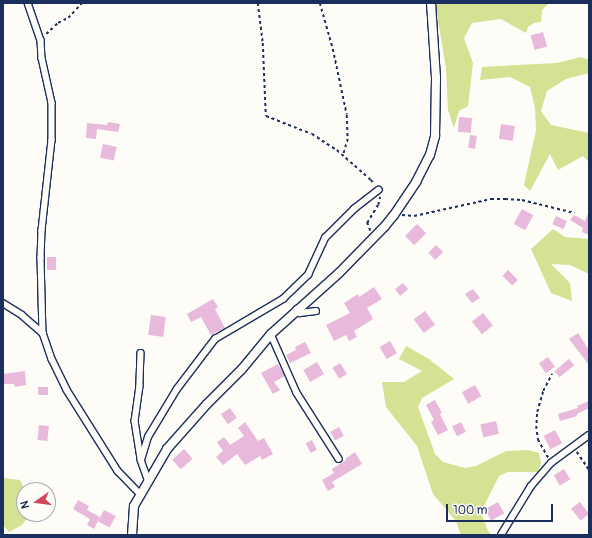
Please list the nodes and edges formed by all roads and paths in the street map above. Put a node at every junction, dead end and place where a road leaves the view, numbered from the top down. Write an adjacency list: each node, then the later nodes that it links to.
1 (28, 3): 6 (street)
2 (82, 3): 6 (path)
3 (258, 3): 7 (path)
4 (320, 3): 7 (path)
5 (431, 3): 10 (main road)
6 (41, 40): 15 (street)
7 (343, 156): 8 (path)
8 (378, 190): 11 (path); 22 (street)
9 (574, 213): 10 (path)
10 (394, 215): 11 (main road)
11 (372, 239): 13 (main road)
12 (3, 303): 15 (street)
13 (297, 309): 14 (street); 16 (main road)
14 (316, 312)
15 (43, 332): 26 (street)
16 (271, 334): 21 (street); 25 (main road)
17 (142, 353): 22 (street)
18 (552, 374): 23 (path)
19 (589, 435): 20 (street)
20 (573, 446): 23 (street); 24 (path)
21 (339, 459)
22 (141, 460): 25 (street)
23 (551, 463): 28 (street)
24 (589, 470)
25 (148, 480): 26 (main road)
26 (141, 495): 27 (main road)
27 (132, 535)
28 (500, 535)

